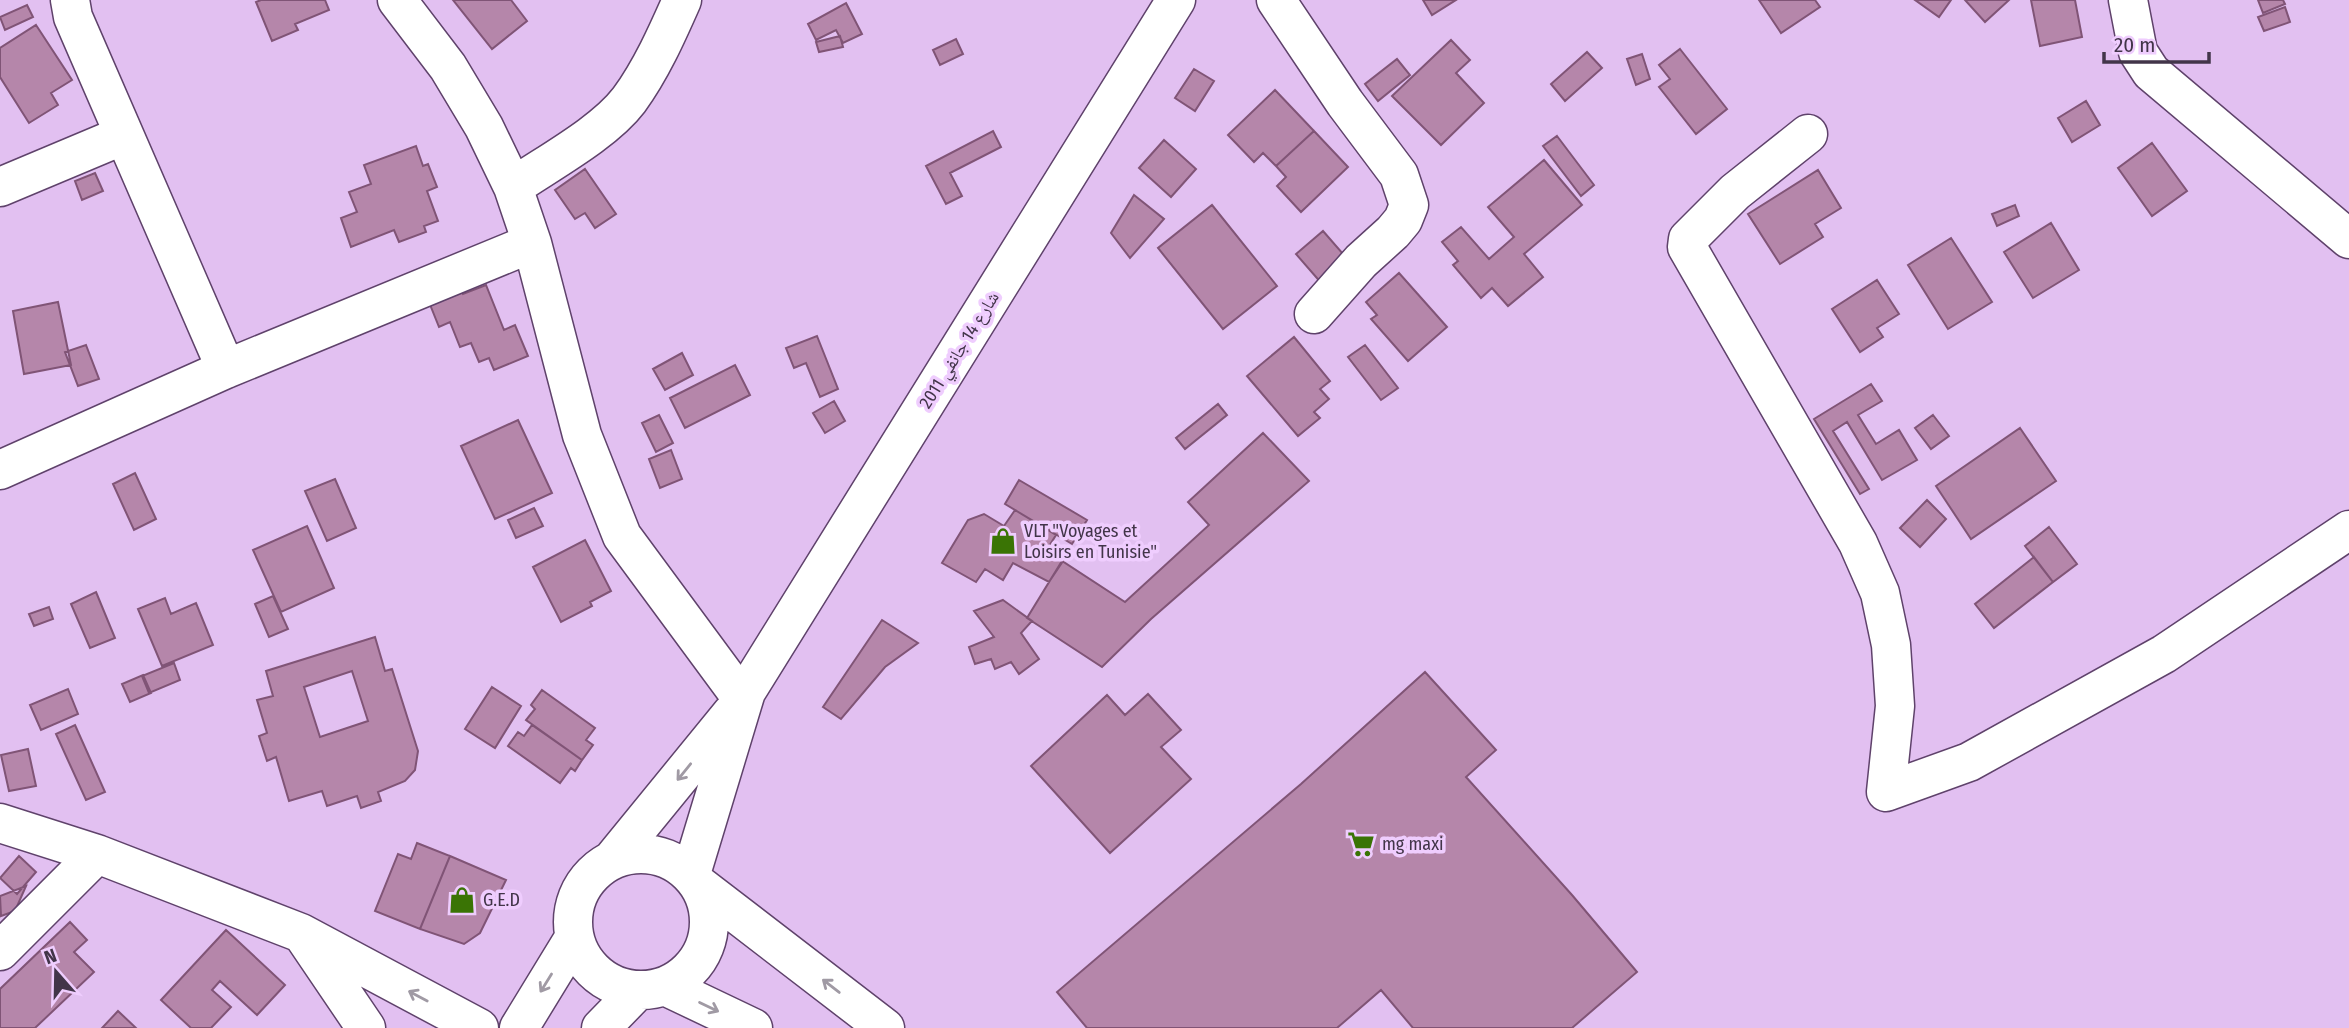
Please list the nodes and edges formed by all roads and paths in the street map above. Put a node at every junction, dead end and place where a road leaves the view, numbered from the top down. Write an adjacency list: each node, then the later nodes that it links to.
1 (70, 0): 8 (street)
2 (397, 0): 10 (street)
3 (682, 0): 10 (street)
4 (1176, 0): 17 (street, شارع 14 جانفي 2011)
5 (1276, 0): 13 (street)
6 (2128, 0): 11 (street)
7 (1808, 134): 16 (street)
8 (124, 135): 9 (street); 14 (street)
9 (0, 187)
10 (513, 187): 12 (street)
11 (2349, 239)
12 (532, 243): 14 (street); 17 (street)
13 (1314, 314)
14 (226, 369): 15 (street)
15 (0, 470)
16 (2349, 530)
17 (743, 700): 20 (street, شارع 14 جانفي 2011, one-way to 20); 21 (street, شارع 14 جانفي 2011)
18 (0, 823): 19 (street)
19 (97, 854): 22 (street); 24 (street)
20 (612, 860): 21 (street); 23 (street)
21 (695, 880): 25 (street); 31 (street, one-way to 21)
22 (301, 933): 26 (street); 27 (street, one-way to 22)
23 (574, 938): 25 (street); 28 (street, one-way to 28)
24 (0, 951)
25 (652, 988): 29 (street); 30 (street, one-way to 30)
26 (366, 1028)
27 (479, 1028)
28 (519, 1028)
29 (601, 1028)
30 (753, 1028)
31 (884, 1028)

